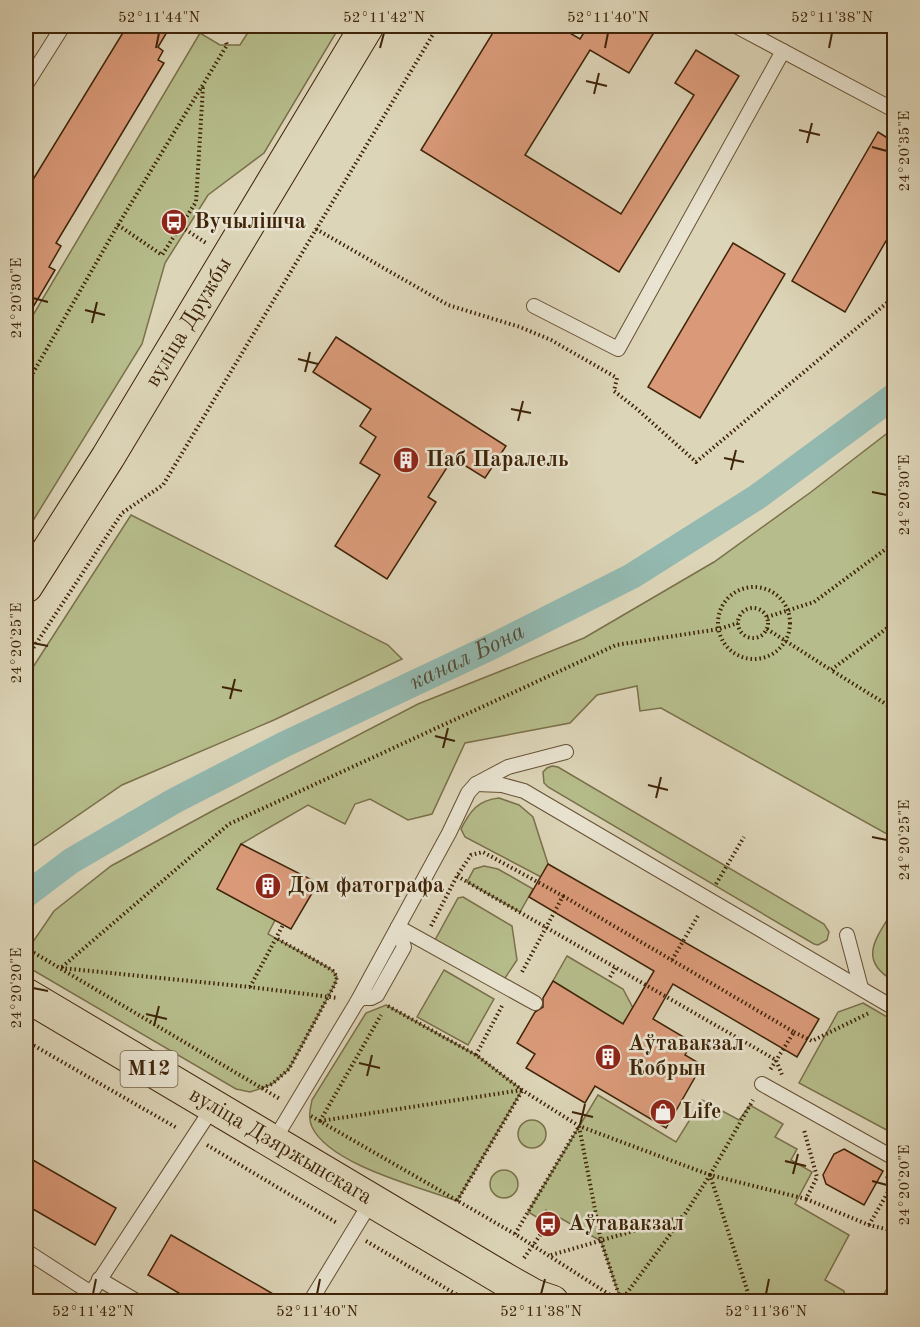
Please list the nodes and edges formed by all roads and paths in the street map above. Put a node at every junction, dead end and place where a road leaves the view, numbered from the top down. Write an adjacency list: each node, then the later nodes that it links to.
1 (63, 26): 7 (lane)
2 (223, 26): 8 (path)
3 (367, 26): 13 (main road, вуліца Дружбы)
4 (438, 26): 25 (path)
5 (736, 26): 6 (lane)
6 (783, 51): 9 (lane); 14 (lane)
7 (26, 82)
8 (203, 87): 11 (path); 12 (path)
9 (894, 110)
10 (174, 222): 12 (path)
11 (118, 225): 12 (path); 15 (path)
12 (181, 227): 13 (path)
13 (228, 258): 17 (main road, вуліца Дружбы)
14 (534, 306)
15 (26, 385)
16 (894, 543): 18 (path)
17 (26, 586)
18 (788, 612): 19 (path); 22 (path); 24 (path)
19 (767, 617): 20 (path); 23 (path)
20 (738, 623): 22 (path); 23 (path)
21 (894, 623): 26 (path)
22 (719, 629): 24 (path); 40 (path)
23 (767, 629): 24 (path)
24 (786, 640): 26 (path)
25 (26, 659)
26 (831, 670): 27 (path)
27 (894, 709)
28 (566, 752): 29 (lane)
29 (476, 784): 33 (lane); 43 (lane)
30 (457, 876): 31 (path); 34 (path); 37 (path)
31 (563, 896): 34 (path); 53 (path)
32 (284, 925): 36 (path)
33 (398, 927): 37 (lane); 49 (lane)
34 (546, 927): 39 (path); 44 (path)
35 (847, 935): 43 (lane)
36 (276, 938): 42 (path); 46 (path)
37 (423, 941): 44 (lane)
38 (26, 948): 40 (path)
39 (616, 967): 41 (path); 56 (path)
40 (61, 968): 42 (path); 58 (path)
41 (610, 977)
42 (250, 987): 46 (path)
43 (861, 988): 48 (lane)
44 (511, 990): 50 (lane); 55 (path)
45 (26, 995): 62 (main road, вуліца Дзяржынскага / М12)
46 (329, 996): 49 (path); 58 (path)
47 (391, 996): 51 (path)
48 (880, 1000): 52 (lane); 53 (path)
49 (357, 1002): 61 (lane)
50 (535, 1004)
51 (386, 1005): 55 (path); 63 (path)
52 (894, 1008)
53 (794, 1032): 56 (path)
54 (26, 1041): 66 (path)
55 (476, 1055): 59 (path)
56 (777, 1060): 57 (path); 60 (path)
57 (762, 1084): 60 (lane); 70 (path)
58 (262, 1088): 61 (path)
59 (522, 1090): 63 (path); 64 (path); 73 (path)
60 (793, 1101): 68 (lane)
61 (294, 1106): 63 (path); 67 (lane)
62 (213, 1107): 66 (lane); 67 (main road, вуліца Дзяржынскага / М12)
63 (320, 1121): 73 (path)
64 (579, 1126): 70 (path); 79 (path); 80 (path)
65 (814, 1133): 71 (path)
66 (195, 1137): 78 (path); 84 (lane)
67 (273, 1142): 72 (main road, вуліца Дзяржынскага / М12)
68 (894, 1158)
69 (883, 1171): 76 (path)
70 (710, 1175): 71 (path); 74 (path); 92 (path)
71 (806, 1199): 76 (path)
72 (372, 1200): 78 (lane); 86 (main road, вуліца Дзяржынскага / М12)
73 (457, 1201): 79 (path)
74 (683, 1217): 80 (path); 88 (path)
75 (548, 1224): 81 (path)
76 (869, 1225): 77 (path)
77 (894, 1231)
78 (352, 1233): 90 (lane); 91 (path)
79 (515, 1233): 81 (path)
80 (601, 1241): 83 (path); 88 (path)
81 (533, 1245): 83 (path); 86 (path)
82 (26, 1251): 87 (lane)
83 (550, 1255): 88 (path)
84 (99, 1279): 87 (lane); 89 (lane)
85 (894, 1290): 93 (lane)
86 (533, 1296)
87 (89, 1297)
88 (621, 1301)
89 (138, 1302)
90 (310, 1302)
91 (469, 1302)
92 (751, 1302)
93 (888, 1302)

